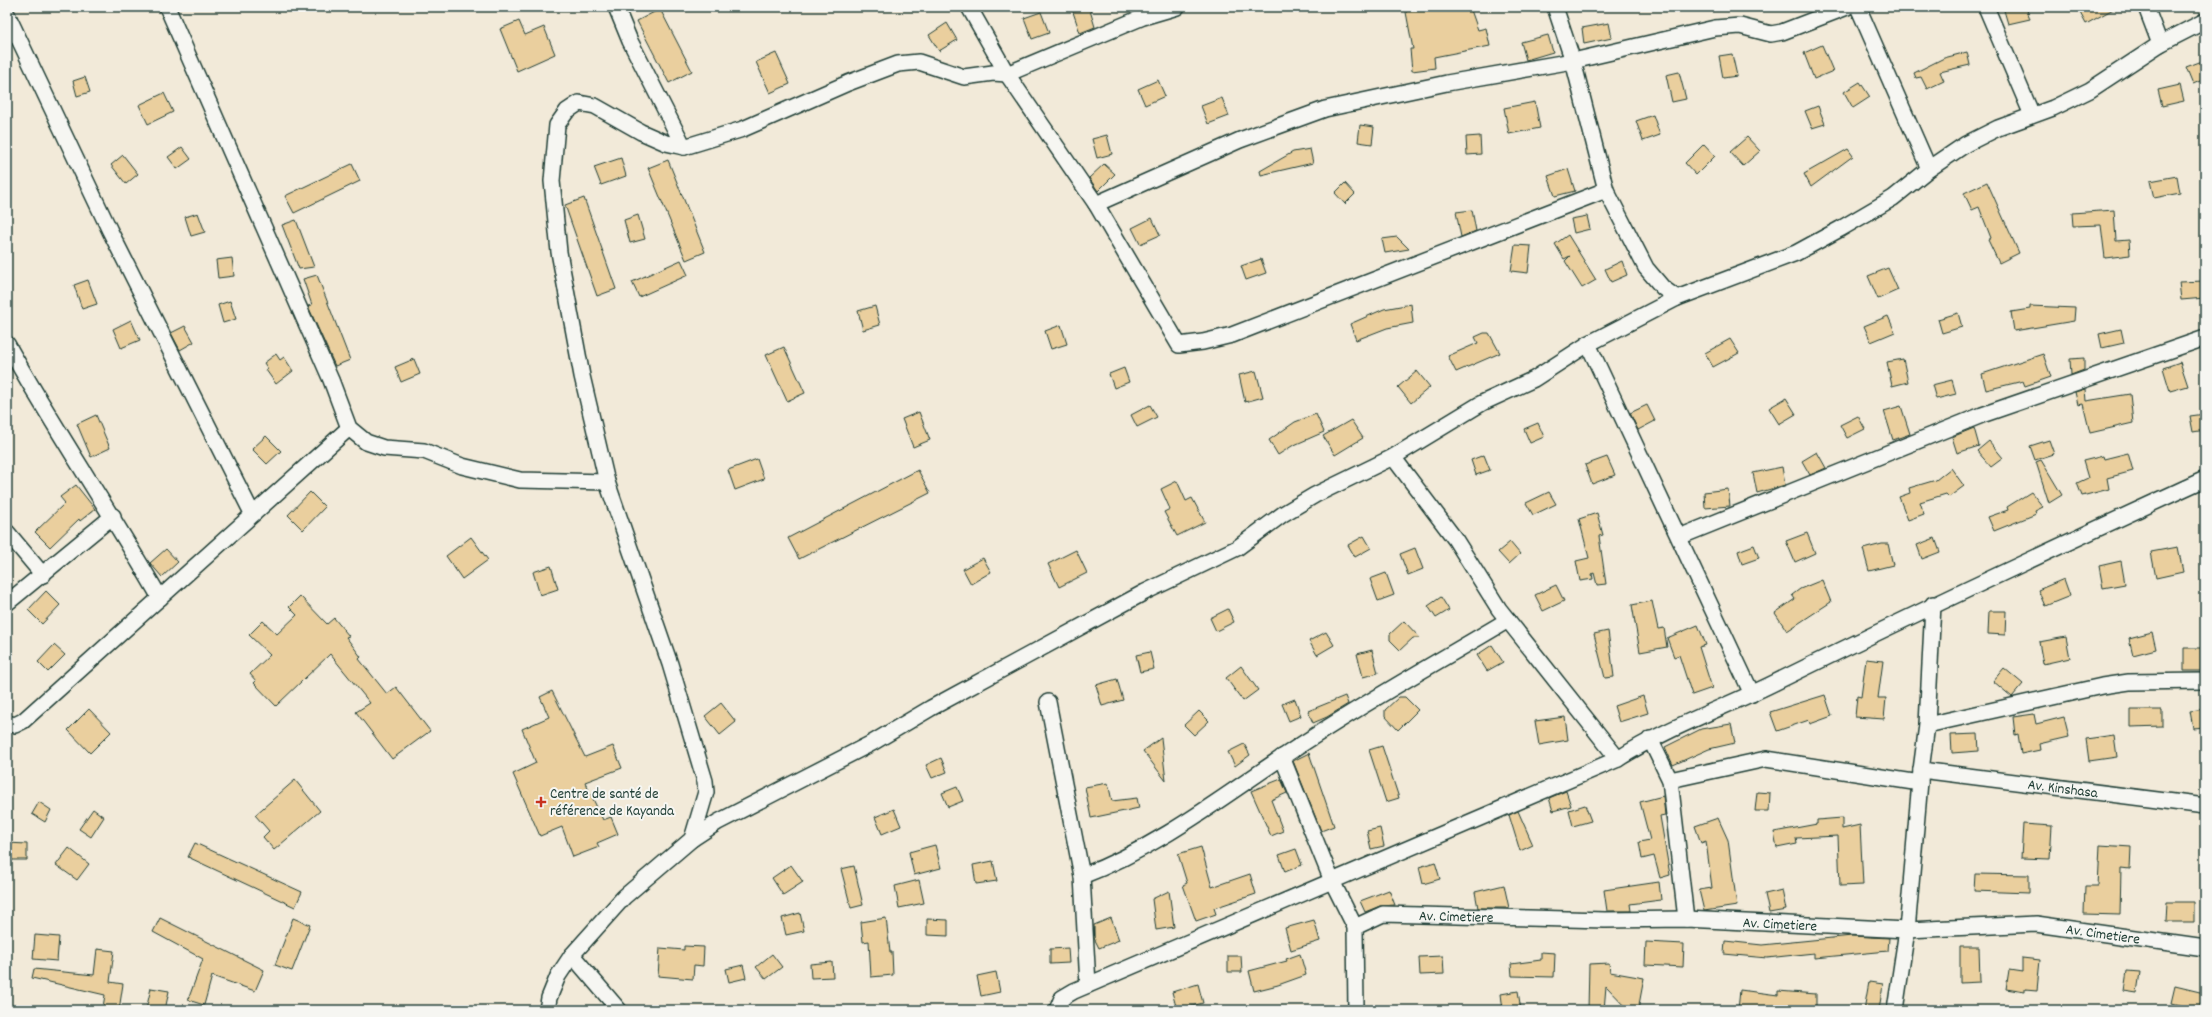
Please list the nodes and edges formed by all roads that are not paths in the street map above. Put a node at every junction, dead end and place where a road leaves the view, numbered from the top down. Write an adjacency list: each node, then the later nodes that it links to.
1 (167, 7): 24 (street)
2 (616, 7): 16 (street)
3 (969, 7): 14 (street)
4 (1177, 7): 14 (street)
5 (1555, 7): 13 (street)
6 (1847, 7): 13 (street)
7 (1858, 7): 17 (street)
8 (1986, 7): 15 (street)
9 (2146, 7): 12 (street)
10 (7, 14): 28 (street)
11 (2205, 22): 12 (street)
12 (2160, 44): 15 (street)
13 (1573, 61): 18 (street); 19 (street)
14 (1007, 74): 16 (street); 19 (street)
15 (2032, 115): 17 (street)
16 (684, 147): 27 (street)
17 (1929, 169): 20 (street)
18 (1606, 190): 19 (street); 20 (street)
19 (1096, 204)
20 (1677, 298): 23 (street)
21 (2205, 338): 31 (street)
22 (7, 344): 29 (street)
23 (1588, 344): 25 (street); 31 (street)
24 (349, 428): 27 (street); 28 (street)
25 (1394, 456): 36 (street); 48 (street)
26 (2205, 479): 35 (street)
27 (607, 482): 48 (street)
28 (252, 513): 33 (street)
29 (113, 516): 32 (street); 33 (street)
30 (7, 532): 32 (street)
31 (1679, 537): 38 (street)
32 (43, 575): 34 (street)
33 (160, 598): 40 (street)
34 (7, 603)
35 (1933, 604): 38 (street); 41 (street)
36 (1508, 620): 43 (street); 44 (street)
37 (2205, 681): 41 (street)
38 (1752, 694): 42 (street)
39 (1048, 702): 49 (street)
40 (7, 723)
41 (1927, 725): 45 (street)
42 (1650, 739): 44 (street); 46 (street)
43 (1282, 757): 49 (street); 50 (street)
44 (1618, 759): 50 (street)
45 (1920, 776): 46 (street, Av. Kinshasa); 47 (street, Av. Kinshasa); 53 (street)
46 (1670, 780): 51 (street)
47 (2205, 806)
48 (692, 839): 55 (street)
49 (1082, 876): 56 (street)
50 (1332, 881): 52 (street); 56 (street)
51 (1686, 919): 52 (street, Av. Cimetiere); 53 (street, Av. Cimetiere)
52 (1355, 927): 60 (street)
53 (1907, 930): 54 (street, Av. Cimetiere); 61 (street)
54 (2205, 948)
55 (572, 955): 57 (street); 58 (street)
56 (1088, 984): 59 (street)
57 (546, 1010)
58 (619, 1010)
59 (1057, 1010)
60 (1356, 1010)
61 (1895, 1010)

